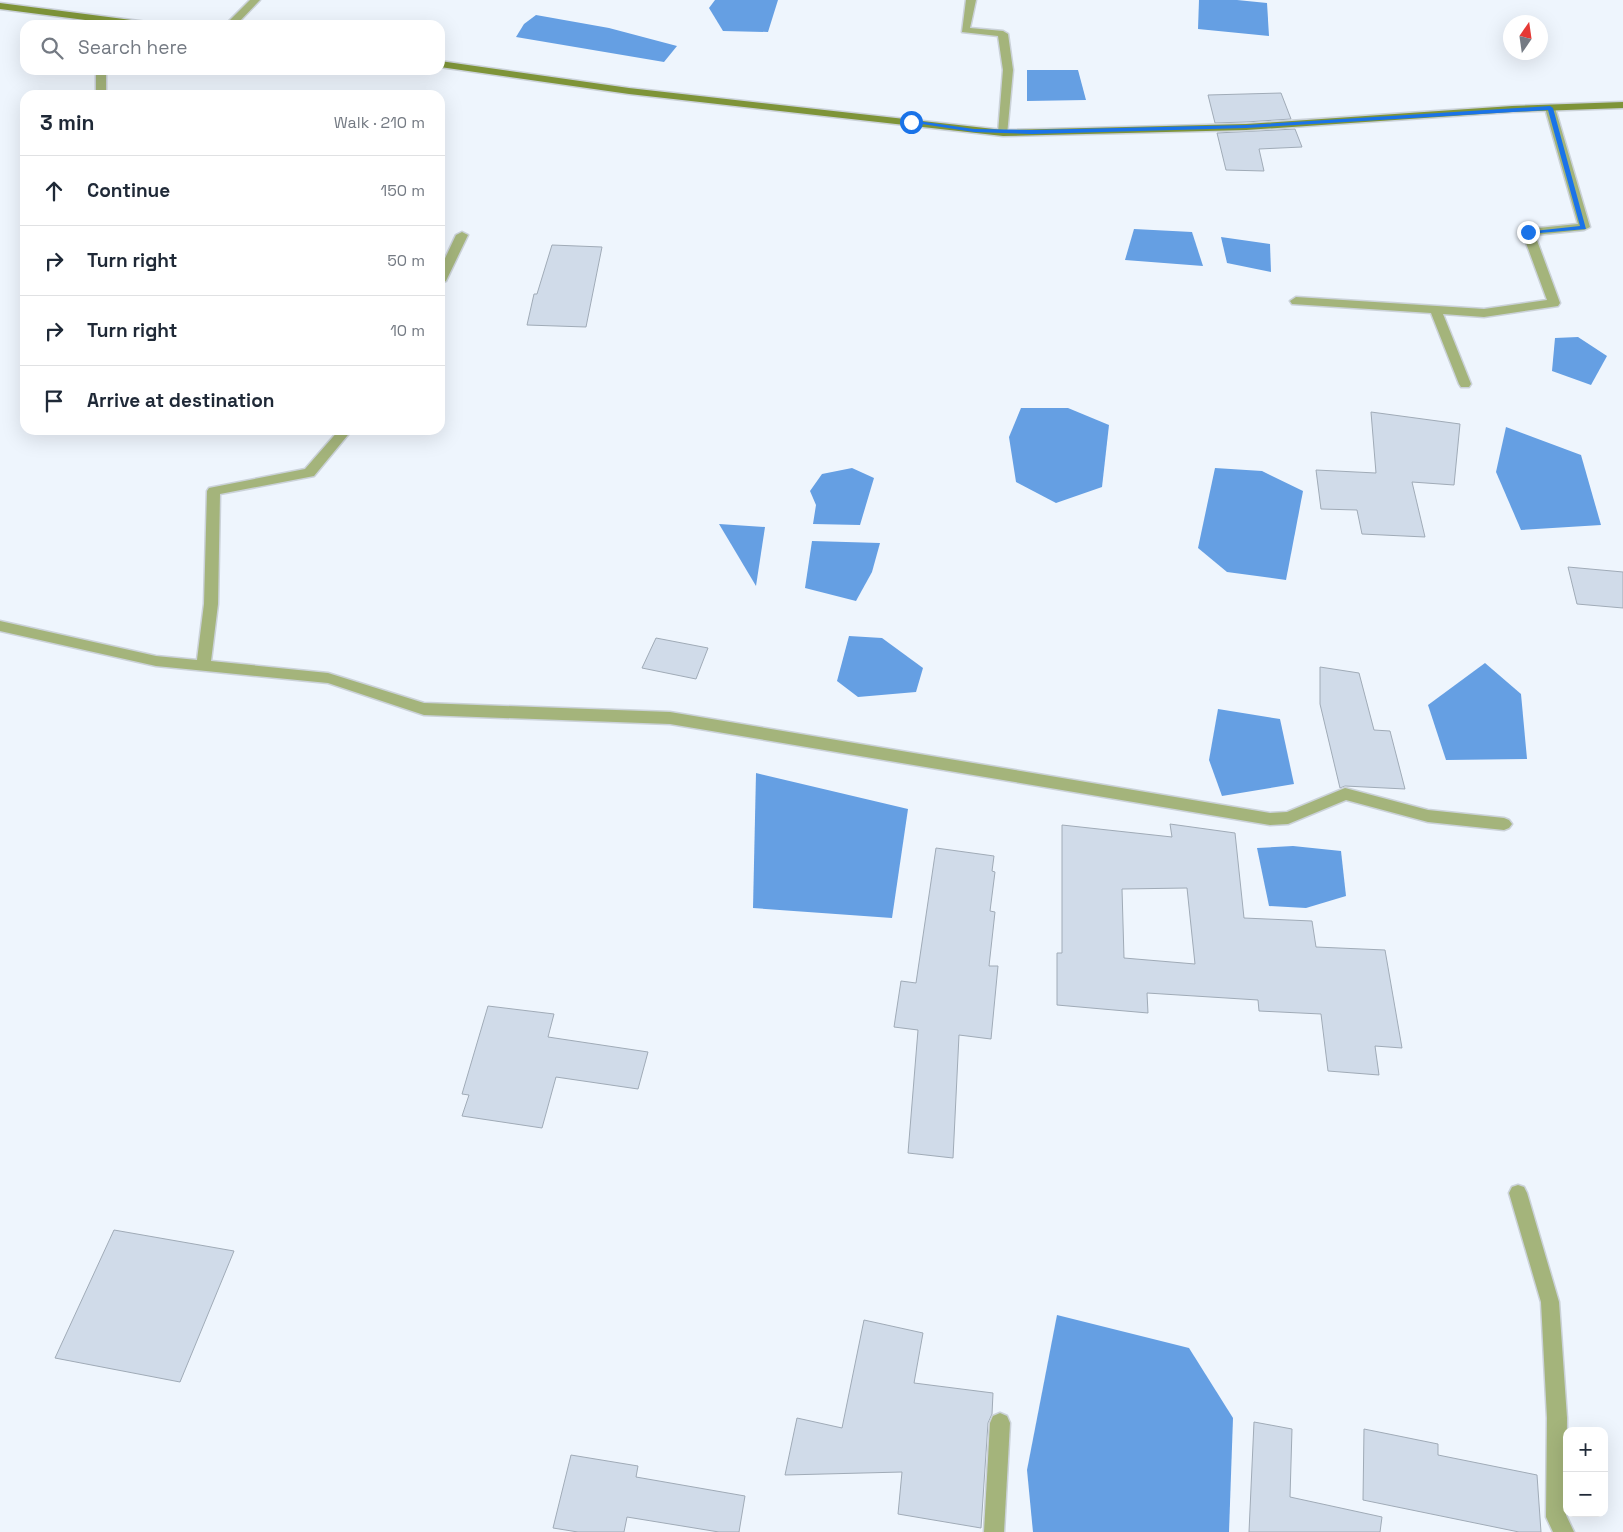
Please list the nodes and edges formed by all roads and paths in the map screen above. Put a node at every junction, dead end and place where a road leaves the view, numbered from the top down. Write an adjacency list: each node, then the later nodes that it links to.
1 (255, 0): 5 (street)
2 (972, 0): 11 (street)
3 (0, 6): 4 (main road)
4 (95, 20)
5 (235, 20)
6 (445, 65): 11 (main road)
7 (100, 75): 8 (street)
8 (102, 90)
9 (1623, 105): 10 (main road)
10 (1550, 108): 11 (main road); 15 (street)
11 (1003, 133)
12 (462, 235): 13 (street)
13 (445, 271)
14 (1296, 301): 15 (street)
15 (1436, 310): 16 (street)
16 (1465, 384)
17 (342, 435): 19 (street)
18 (0, 626): 19 (street)
19 (204, 666): 20 (street)
20 (1504, 824)
21 (1518, 1193): 24 (street)
22 (1000, 1424): 23 (street)
23 (994, 1532)
24 (1564, 1532)

